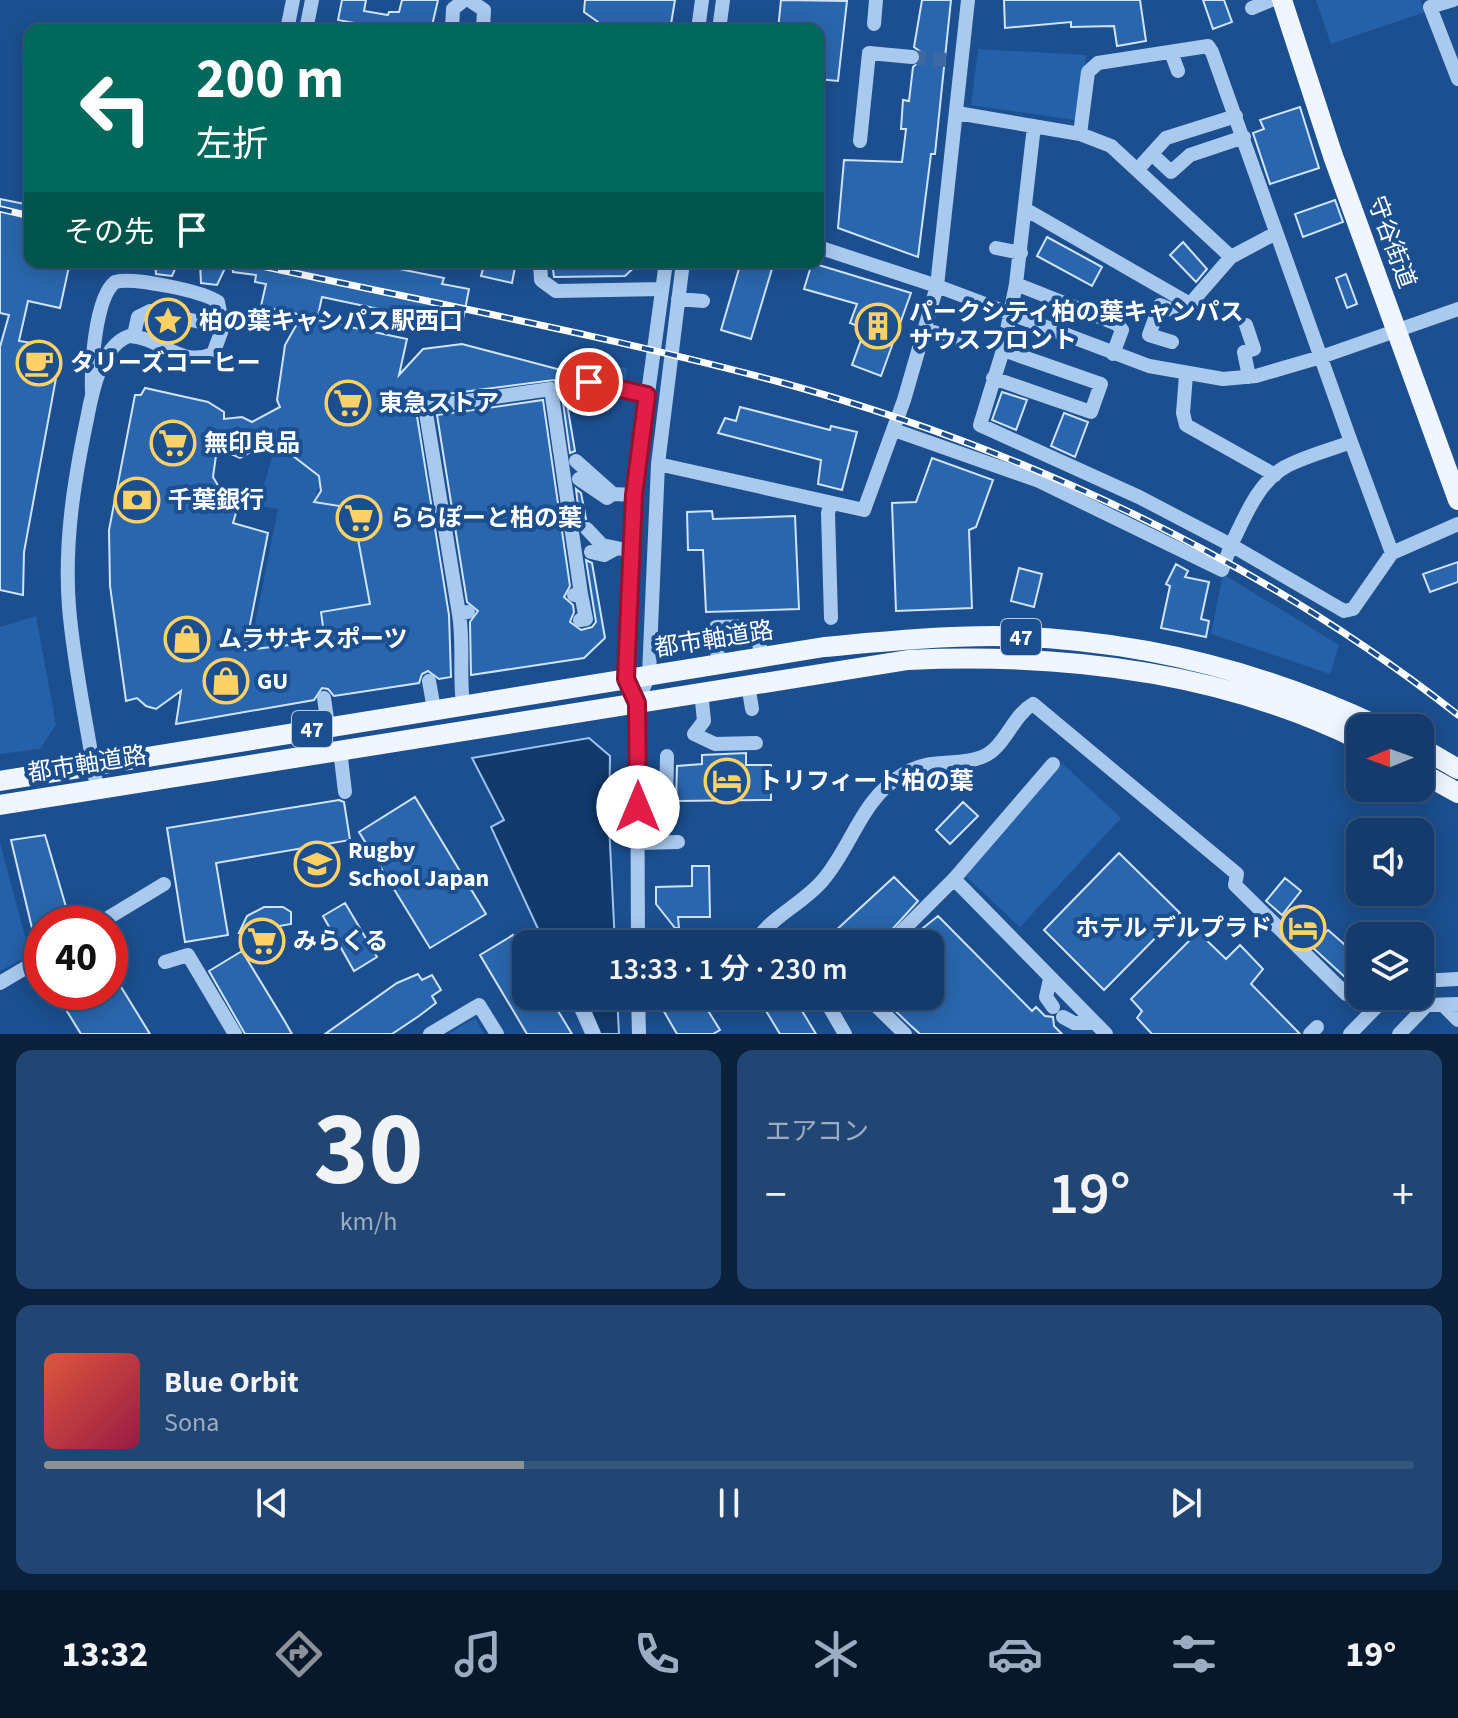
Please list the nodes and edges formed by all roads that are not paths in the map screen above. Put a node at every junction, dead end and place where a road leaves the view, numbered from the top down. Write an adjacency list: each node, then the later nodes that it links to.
1 (293, 0): 12 (street)
2 (312, 0): 13 (street)
3 (464, 0): 14 (street); 15 (street)
4 (702, 0): 16 (street)
5 (723, 0): 17 (street)
6 (876, 0): 18 (street)
7 (968, 0): 23 (street)
8 (1271, 0): 11 (street)
9 (1282, 0): 52 (main road, 守谷街道)
10 (1453, 0): 22 (street)
11 (1252, 8)
12 (288, 24)
13 (307, 24)
14 (451, 24)
15 (483, 24)
16 (699, 24)
17 (720, 24)
18 (874, 24)
19 (1171, 52): 21 (street); 24 (street); 26 (street)
20 (912, 57): 28 (street)
21 (1178, 71)
22 (1458, 79)
23 (957, 113): 25 (street); 41 (street)
24 (1236, 116): 27 (street); 29 (street)
25 (1034, 126): 26 (street); 31 (street)
26 (1080, 134): 30 (street)
27 (1244, 137): 29 (street); 32 (street)
28 (860, 141)
29 (1152, 154): 30 (street)
30 (1138, 169): 36 (street)
31 (1025, 209): 35 (street); 45 (street)
32 (1276, 233): 36 (street); 57 (street)
33 (996, 248): 35 (street)
34 (824, 249): 41 (street)
35 (1021, 253): 40 (street)
36 (1231, 257): 45 (street)
37 (540, 268): 42 (street)
38 (665, 268): 42 (street)
39 (682, 268): 43 (street)
40 (1016, 284): 47 (street); 56 (street)
41 (937, 286): 47 (street); 51 (street)
42 (662, 289): 63 (street)
43 (678, 299): 44 (street); 67 (street)
44 (703, 301)
45 (1180, 301): 54 (street)
46 (1458, 309): 52 (street)
47 (1010, 314): 55 (street); 56 (street)
48 (1246, 325): 60 (street)
49 (118, 327): 50 (street); 50 (street); 50 (street); 62 (street); 62 (street)
50 (223, 327)
51 (926, 330): 53 (street); 64 (street)
52 (1396, 330): 57 (street); 72 (main road, 守谷街道)
53 (955, 338)
54 (1172, 342)
55 (1003, 350): 61 (street); 61 (street)
56 (1113, 354): 58 (street)
57 (1321, 357): 60 (street); 65 (street)
58 (1186, 375): 60 (street); 68 (street)
59 (568, 377): 63 (street)
60 (1249, 377)
61 (993, 378): 76 (street)
62 (92, 392): 103 (street)
63 (647, 395): 71 (street)
64 (894, 430): 73 (street); 76 (street)
65 (1351, 442): 68 (street); 80 (street)
66 (576, 461): 70 (street)
67 (658, 464): 73 (street); 85 (street)
68 (1275, 475): 76 (street)
69 (566, 485): 70 (street); 82 (street); 92 (street)
70 (613, 494): 71 (street)
71 (634, 495): 78 (street)
72 (1458, 500)
73 (831, 503): 81 (street)
74 (1458, 524): 80 (street)
75 (587, 529): 77 (street)
76 (1231, 545): 80 (street)
77 (615, 549): 78 (street); 79 (street)
78 (631, 551): 86 (street)
79 (591, 552)
80 (1392, 553)
81 (831, 618)
82 (580, 620)
83 (760, 658): 84 (main road, 都市軸道路 / 47); 84 (street); 95 (main road, 都市軸道路 / 47)
84 (718, 664): 85 (main road, 都市軸道路 / 47)
85 (649, 675): 86 (main road, 都市軸道路 / 47); 91 (street)
86 (626, 679): 91 (street); 92 (main road, 都市軸道路 / 47)
87 (429, 681): 93 (street)
88 (748, 684): 89 (main road, 都市軸道路 / 47); 94 (street); 97 (main road, 都市軸道路 / 47)
89 (701, 691): 91 (main road, 都市軸道路 / 47); 98 (street)
90 (324, 698): 96 (street)
91 (637, 703): 99 (main road, 都市軸道路 / 47); 111 (street)
92 (463, 705): 93 (main road, 都市軸道路 / 47)
93 (434, 709): 96 (main road, 都市軸道路 / 47)
94 (752, 709)
95 (1349, 714)
96 (328, 726): 103 (main road, 都市軸道路 / 47)
97 (1346, 735)
98 (756, 743)
99 (340, 750): 107 (main road, 都市軸道路 / 47); 109 (street)
100 (1434, 755): 104 (main road)
101 (667, 756): 111 (street)
102 (1053, 764): 114 (street)
103 (94, 765): 106 (main road, 都市軸道路 / 47); 107 (street)
104 (1458, 769)
105 (1434, 780): 108 (main road)
106 (0, 781)
107 (97, 789): 110 (main road, 都市軸道路 / 47)
108 (1455, 791)
109 (345, 792)
110 (0, 805)
111 (638, 807): 113 (street)
112 (678, 842): 113 (street)
113 (638, 843): 117 (street)
114 (954, 879): 119 (street); 122 (street)
115 (164, 884): 116 (street)
116 (128, 906)
117 (638, 930)
118 (764, 930): 126 (street)
119 (903, 930)
120 (165, 962): 135 (street)
121 (24, 969): 125 (street)
122 (1050, 979): 134 (street); 134 (street)
123 (1458, 979): 124 (street)
124 (1434, 980)
125 (0, 983)
126 (1346, 994)
127 (1450, 1004): 133 (street); 144 (street)
128 (584, 1010): 138 (street)
129 (638, 1010): 139 (street)
130 (831, 1010): 140 (street)
131 (880, 1010): 141 (street)
132 (1373, 1010): 143 (street)
133 (1458, 1020)
134 (1094, 1023): 142 (street)
135 (235, 1034)
136 (430, 1034): 137 (street)
137 (497, 1034)
138 (594, 1034)
139 (639, 1034)
140 (845, 1034)
141 (905, 1034)
142 (1106, 1034)
143 (1350, 1034)
144 (1399, 1034)

